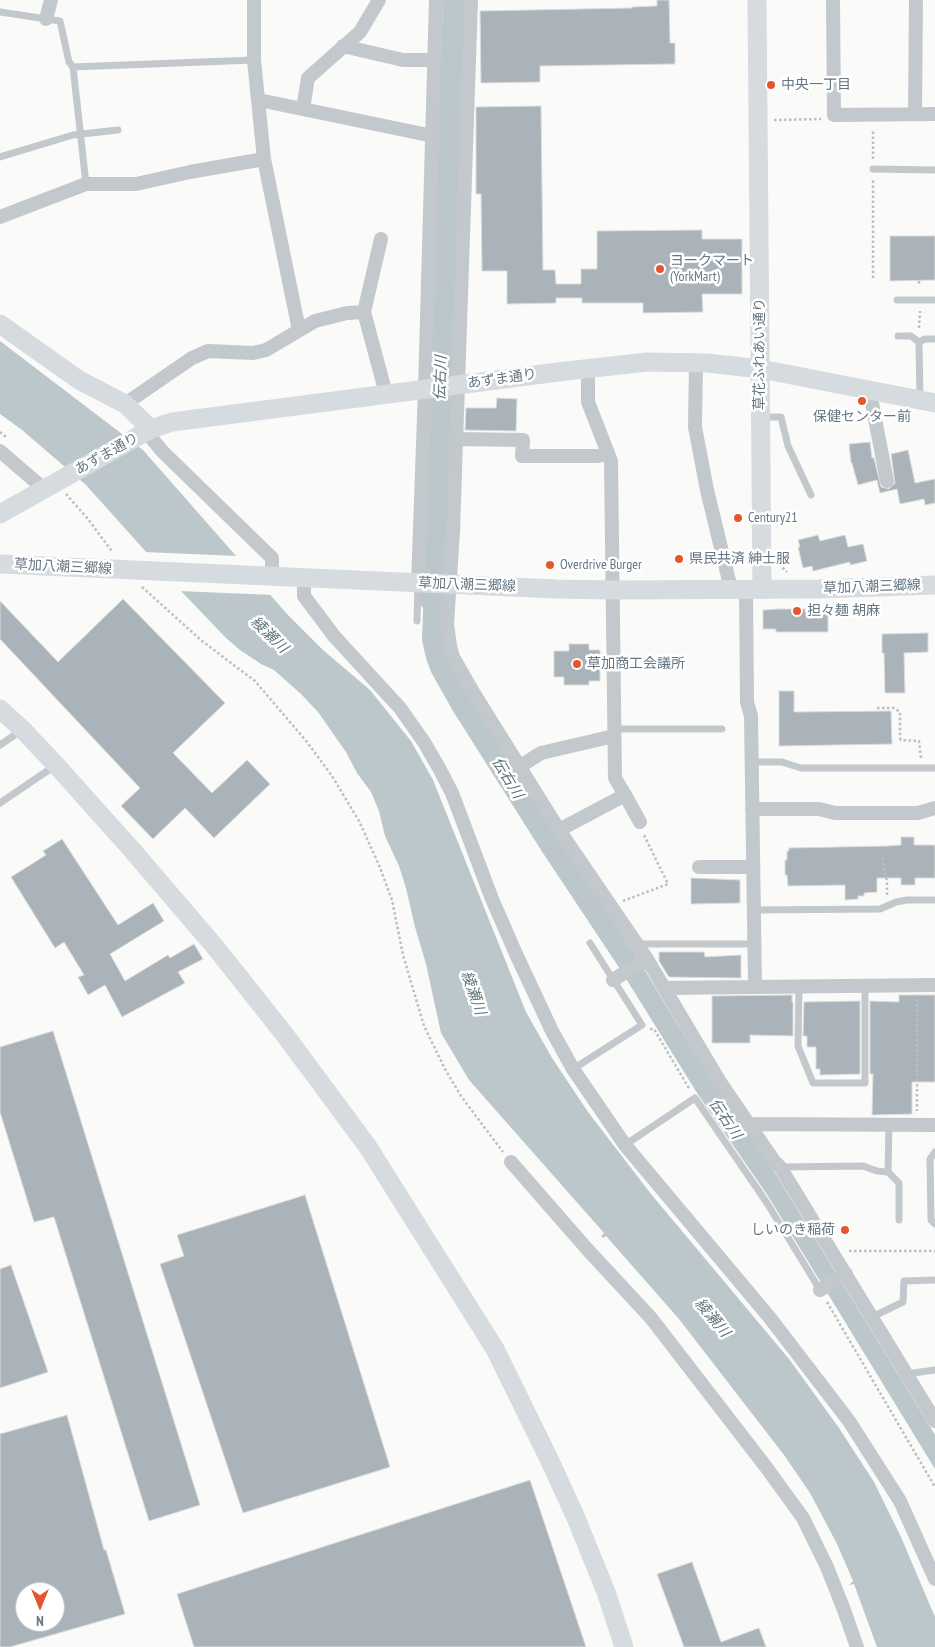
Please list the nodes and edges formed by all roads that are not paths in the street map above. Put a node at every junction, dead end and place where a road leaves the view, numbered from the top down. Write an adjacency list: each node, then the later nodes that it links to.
1 (51, 0): 10 (street)
2 (254, 0): 12 (street)
3 (379, 0): 11 (street)
4 (436, 0): 13 (street)
5 (471, 0): 40 (street)
6 (757, 0): 39 (street, 草花ふれあい通り)
7 (833, 0): 17 (street)
8 (916, 0): 17 (street)
9 (0, 12): 10 (lane)
10 (46, 19): 14 (lane)
11 (342, 46): 13 (street); 16 (street)
12 (254, 60): 14 (lane); 15 (street)
13 (435, 60): 21 (street)
14 (73, 67): 20 (lane)
15 (259, 100): 16 (street); 23 (street)
16 (302, 109): 21 (street)
17 (915, 114): 18 (street)
18 (935, 114)
19 (118, 130): 20 (lane)
20 (81, 134): 22 (lane); 26 (lane)
21 (433, 136): 41 (street)
22 (0, 157)
23 (264, 159): 26 (street); 33 (street)
24 (873, 169): 25 (lane)
25 (935, 170)
26 (86, 184): 27 (street)
27 (0, 217)
28 (381, 239): 31 (street)
29 (897, 300): 30 (lane)
30 (935, 300)
31 (364, 312): 33 (street); 43 (street)
32 (0, 324): 45 (street)
33 (299, 330): 45 (street)
34 (898, 336): 36 (lane)
35 (935, 339): 36 (lane)
36 (919, 342): 44 (lane)
37 (696, 362): 38 (street, あずま通り); 39 (street, あずま通り); 61 (street)
38 (588, 368): 40 (street, あずま通り); 50 (street)
39 (760, 370): 42 (street, あずま通り); 46 (street, 草花ふれあい通り)
40 (455, 386): 41 (street, あずま通り); 48 (street)
41 (427, 390): 43 (street, あずま通り); 58 (street)
42 (871, 391): 44 (street, あずま通り); 51 (street)
43 (386, 394): 47 (street, あずま通り)
44 (928, 401)
45 (125, 404): 47 (street)
46 (761, 416): 53 (lane); 61 (street, 草花ふれあい通り)
47 (143, 434): 52 (street, あずま通り); 56 (street)
48 (456, 439): 50 (street); 59 (street)
49 (0, 451): 52 (street)
50 (608, 454): 62 (street)
51 (887, 481)
52 (52, 485): 54 (street, あずま通り)
53 (811, 495)
54 (0, 514)
55 (0, 564): 56 (street, 草加八潮三郷線)
56 (275, 576): 57 (street, 草加八潮三郷線)
57 (304, 577): 58 (street, 草加八潮三郷線); 93 (street)
58 (420, 583): 59 (street, 草加八潮三郷線); 63 (lane)
59 (447, 584): 62 (street, 草加八潮三郷線); 71 (street)
60 (935, 585): 61 (street, 草加八潮三郷線)
61 (746, 589): 62 (street, 草加八潮三郷線); 69 (street)
62 (612, 590): 67 (street)
63 (418, 621)
64 (0, 709): 66 (street)
65 (722, 729): 67 (lane)
66 (22, 730): 68 (lane); 70 (street)
67 (614, 732): 71 (street); 73 (street)
68 (0, 745)
69 (752, 762): 72 (lane); 76 (street)
70 (56, 765): 74 (lane); 112 (street)
71 (519, 767): 78 (street)
72 (935, 768)
73 (625, 795): 77 (street); 78 (street)
74 (0, 802)
75 (935, 808): 76 (street)
76 (752, 809): 80 (street)
77 (640, 822)
78 (559, 830): 84 (street)
79 (699, 867): 80 (street)
80 (753, 867): 82 (street)
81 (935, 900): 82 (lane)
82 (753, 910): 85 (street)
83 (590, 943): 87 (lane)
84 (637, 944): 85 (lane); 86 (street)
85 (754, 944): 91 (street)
86 (645, 960): 87 (street); 92 (street)
87 (616, 978): 93 (lane)
88 (935, 985): 90 (street)
89 (799, 986): 90 (street); 90 (lane); 91 (street)
90 (864, 986)
91 (755, 987): 92 (street)
92 (664, 988): 96 (street)
93 (573, 1069): 97 (street)
94 (889, 1124): 95 (street); 96 (street); 101 (lane)
95 (935, 1124)
96 (749, 1126): 100 (street)
97 (625, 1145): 106 (lane); 111 (street)
98 (935, 1152): 103 (lane)
99 (511, 1162): 113 (street)
100 (780, 1167): 101 (lane); 104 (street)
101 (888, 1172): 102 (lane)
102 (899, 1220)
103 (935, 1224)
104 (846, 1274): 106 (street); 107 (street)
105 (935, 1280): 107 (lane)
106 (820, 1290)
107 (872, 1316): 109 (street)
108 (935, 1370): 109 (lane)
109 (906, 1374): 110 (street)
110 (935, 1421)
111 (935, 1579)
112 (624, 1647)
113 (856, 1647)

